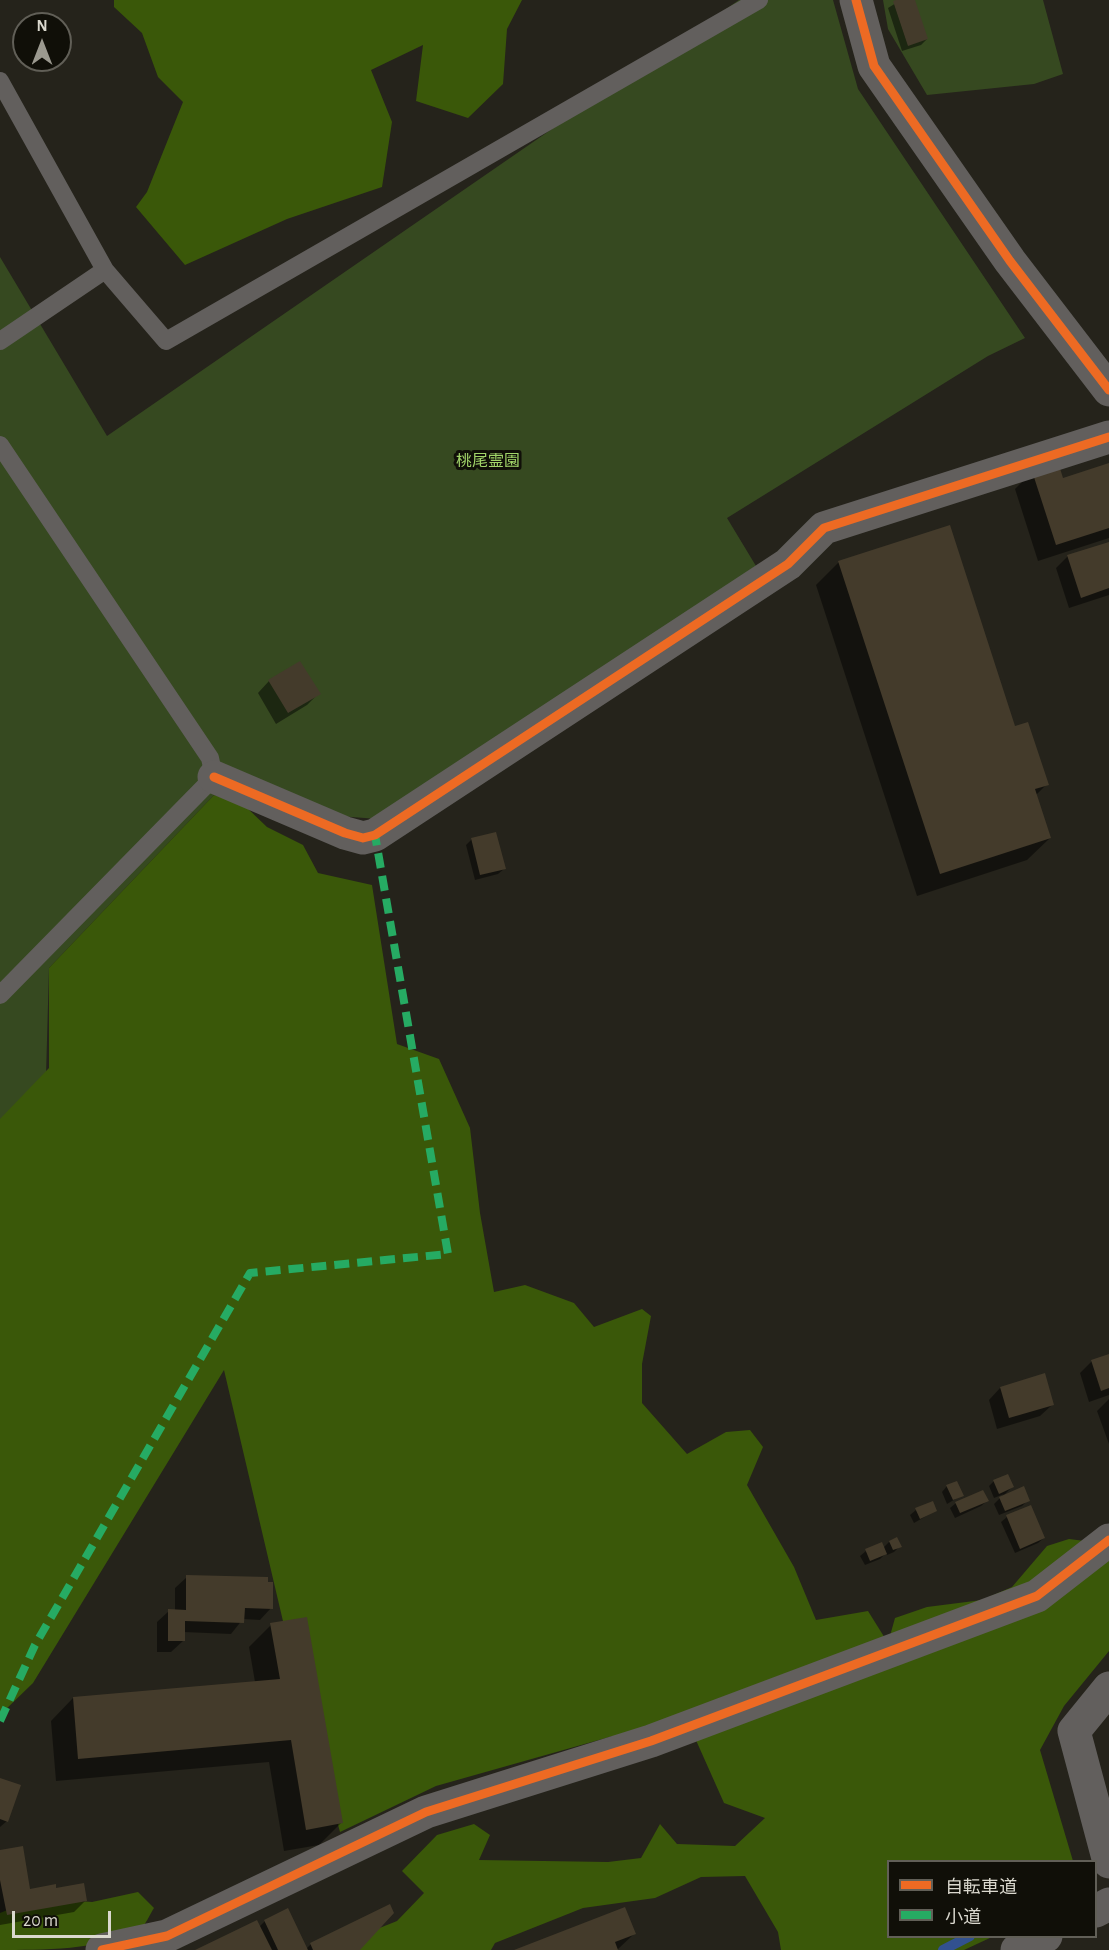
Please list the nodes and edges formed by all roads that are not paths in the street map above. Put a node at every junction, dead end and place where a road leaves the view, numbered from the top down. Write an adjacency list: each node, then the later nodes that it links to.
1 (759, 0): 4 (lane)
2 (856, 0): 6 (street)
3 (0, 81): 4 (lane)
4 (105, 270): 5 (lane)
5 (0, 341)
6 (1109, 390)
7 (1109, 437): 9 (street)
8 (0, 445): 9 (lane)
9 (214, 777): 10 (lane)
10 (0, 995)
11 (1109, 1540): 15 (street)
12 (1109, 1688): 13 (street)
13 (1109, 1862)
14 (1042, 1938): 16 (street)
15 (102, 1950)
16 (1017, 1950)

